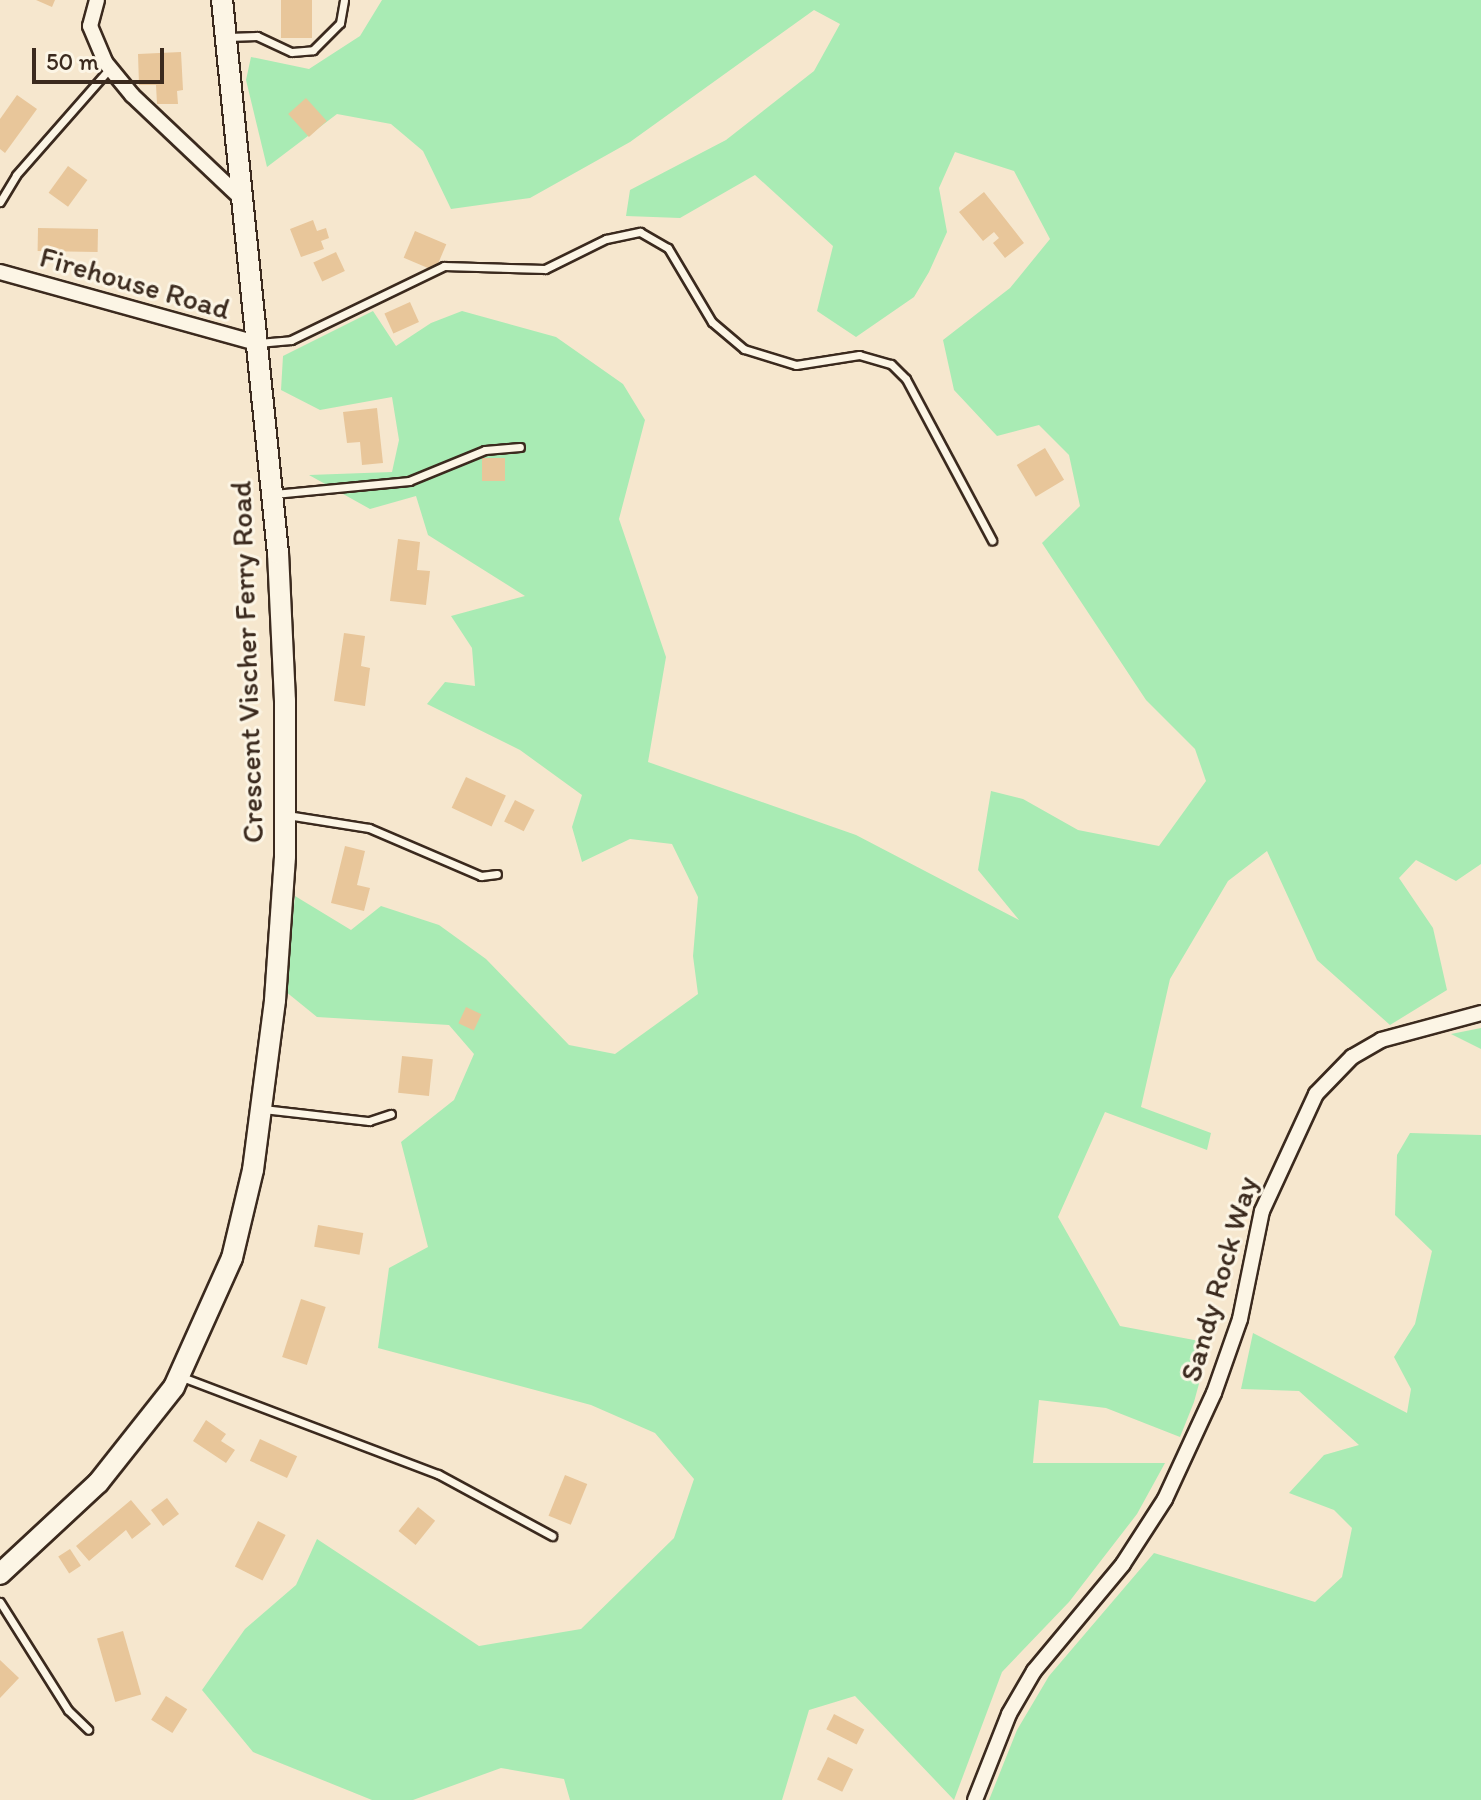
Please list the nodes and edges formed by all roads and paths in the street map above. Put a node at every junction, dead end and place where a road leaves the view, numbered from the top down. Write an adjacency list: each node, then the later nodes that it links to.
1 (97, 0): 5 (street)
2 (222, 0): 4 (main road, Crescent Vischer Ferry Road)
3 (344, 0): 4 (lane)
4 (226, 38): 6 (main road, Crescent Vischer Ferry Road)
5 (110, 68): 6 (street); 7 (lane)
6 (243, 200): 9 (main road, Crescent Vischer Ferry Road)
7 (0, 202)
8 (0, 272): 9 (street, Firehouse Road)
9 (256, 343): 11 (main road, Crescent Vischer Ferry Road); 12 (lane)
10 (520, 447): 11 (lane)
11 (272, 494): 13 (main road, Crescent Vischer Ferry Road)
12 (992, 540)
13 (285, 815): 14 (lane); 16 (main road, Crescent Vischer Ferry Road)
14 (497, 874)
15 (1481, 1013): 23 (street, Sandy Rock Way)
16 (261, 1109): 17 (lane); 18 (main road, Crescent Vischer Ferry Road)
17 (391, 1114)
18 (180, 1376): 19 (lane); 20 (main road, Crescent Vischer Ferry Road)
19 (552, 1536)
20 (0, 1574)
21 (0, 1602): 22 (lane)
22 (88, 1729)
23 (975, 1800)

